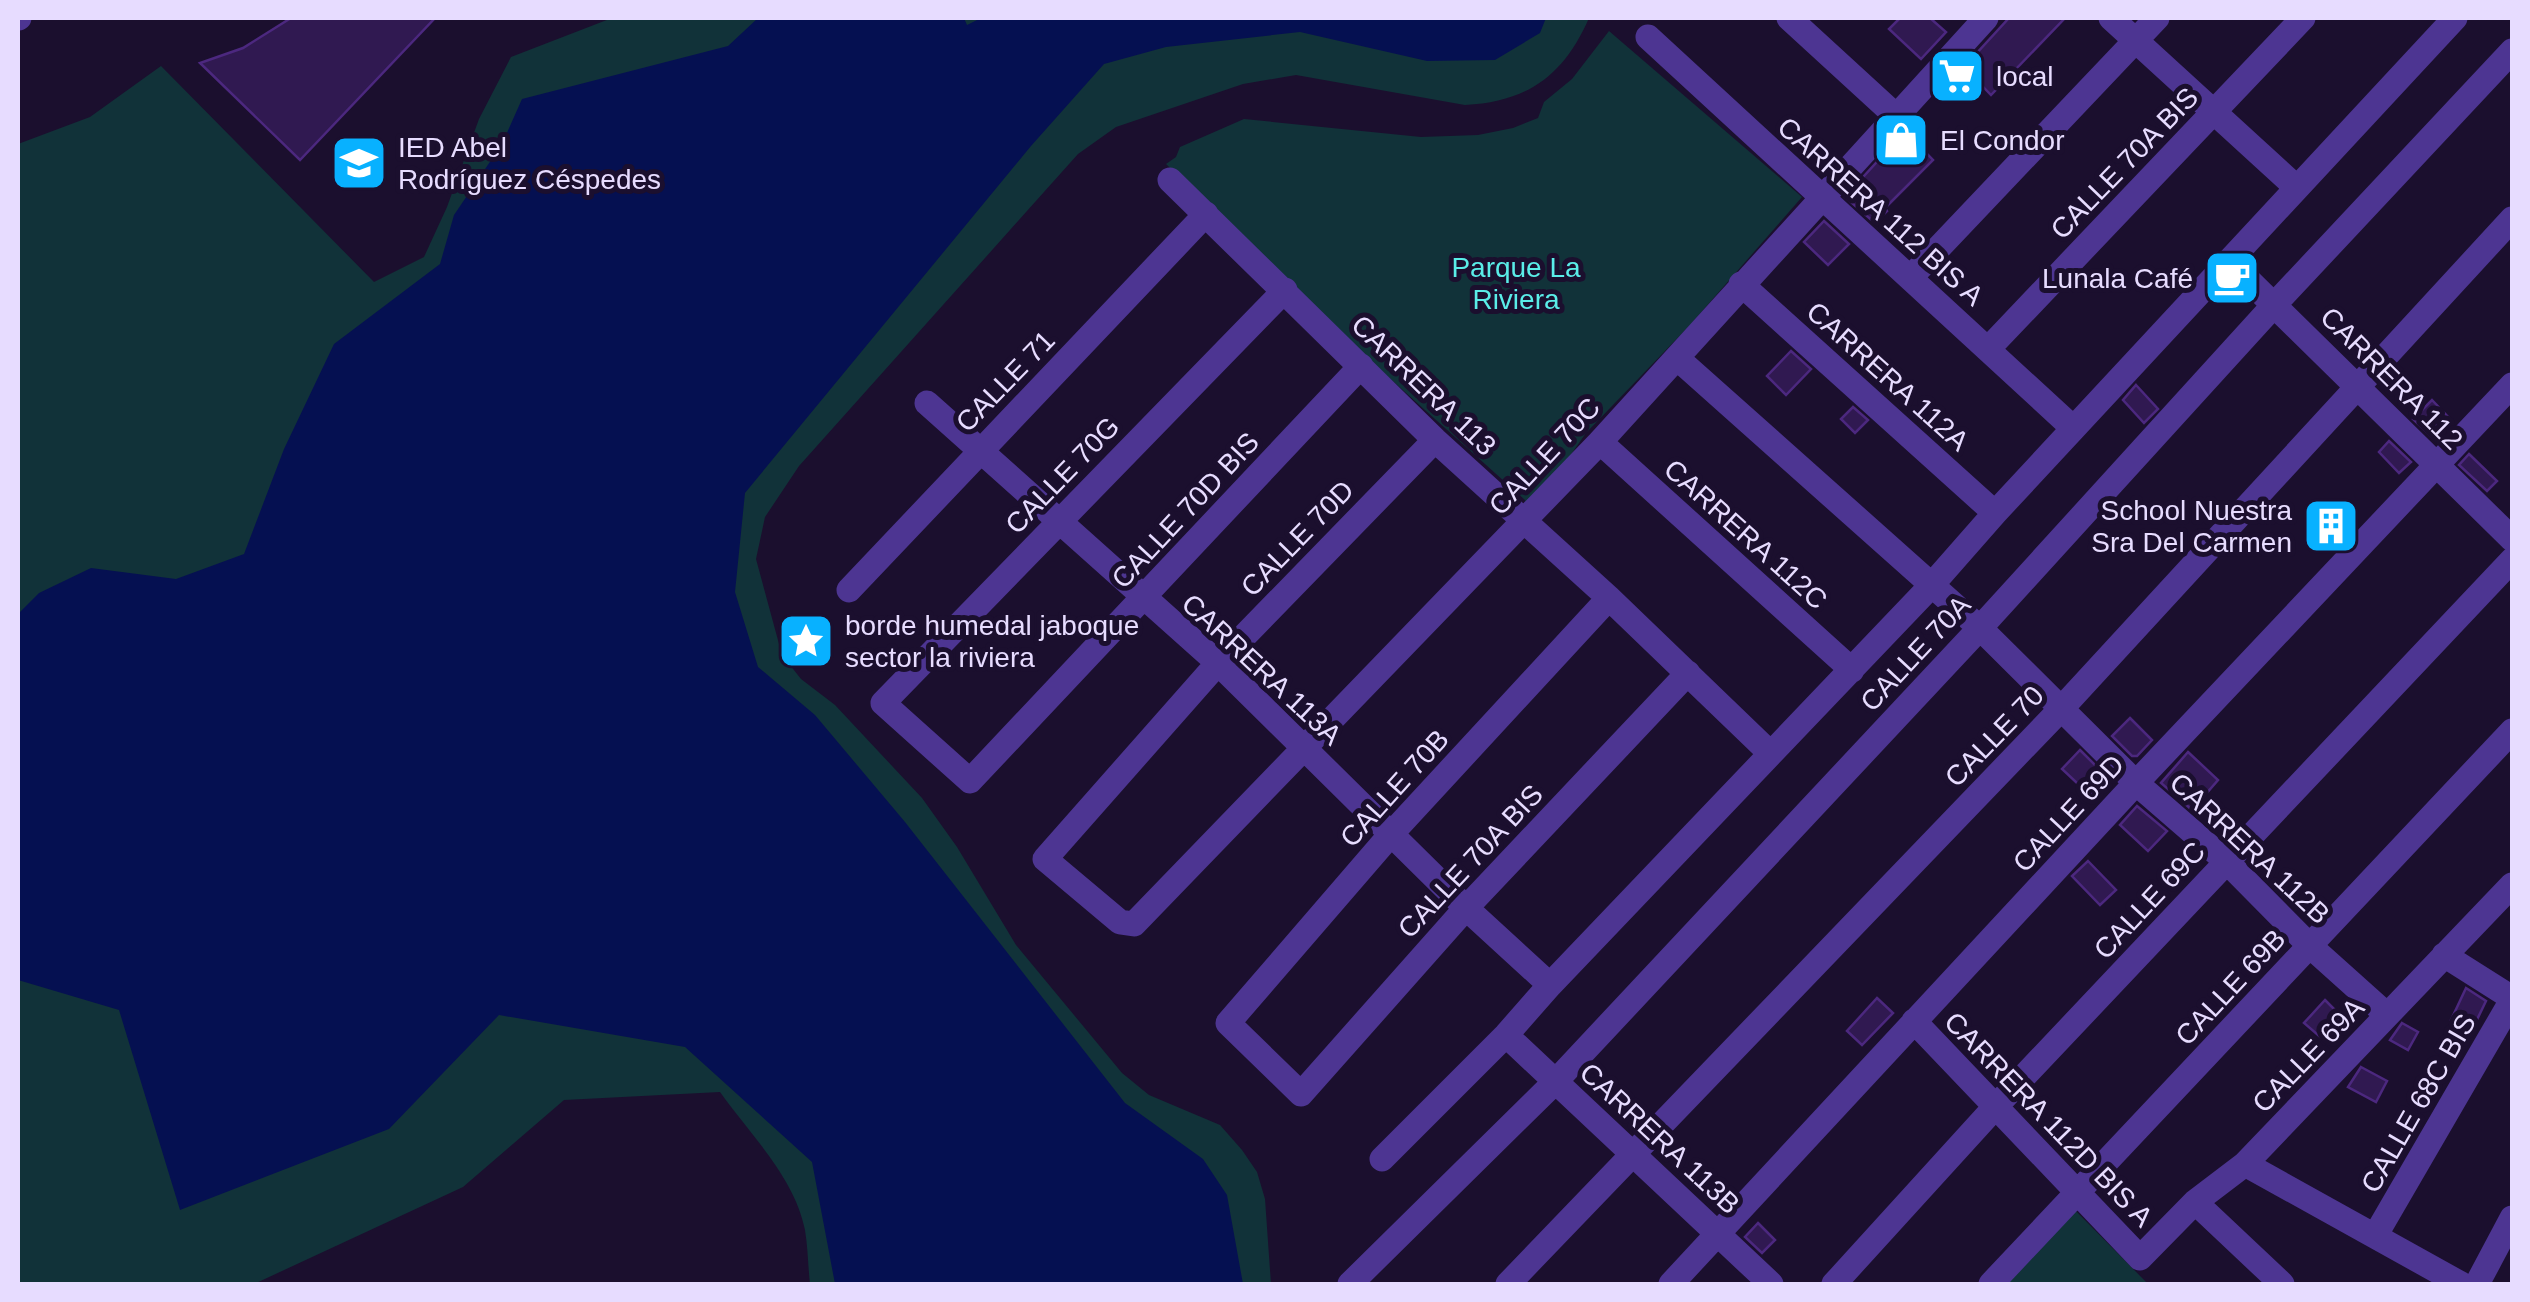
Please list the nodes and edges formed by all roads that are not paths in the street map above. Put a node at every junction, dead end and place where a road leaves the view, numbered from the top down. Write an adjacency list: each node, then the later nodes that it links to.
1 (1789, 18): 11 (street)
2 (2111, 18): 8 (street)
3 (2156, 18): 8 (street)
4 (2303, 18): 10 (street, CALLE 70A BIS)
5 (2455, 18): 13 (street, CALLE 70A)
6 (1970, 23): 11 (street, CALLE 70C)
7 (1648, 37): 14 (street, CARRERA 112 BIS A)
8 (2136, 40): 10 (street); 18 (street)
9 (2512, 51): 21 (street, CALLE 70A)
10 (2215, 110): 13 (street); 22 (street, CALLE 70A BIS)
11 (1898, 117): 14 (street, CALLE 70C)
12 (1170, 180): 15 (street, CARRERA 113)
13 (2297, 188): 17 (street, CALLE 70A)
14 (1820, 198): 18 (street, CARRERA 112 BIS A); 19 (street, CALLE 70C)
15 (1206, 214): 20 (street, CARRERA 113); 31 (street, CALLE 71)
16 (2512, 219): 26 (street, CALLE 70)
17 (2230, 261): 21 (street, CARRERA 112); 28 (street, CALLE 70A)
18 (1910, 278): 22 (street, CARRERA 112 BIS A)
19 (1741, 284): 23 (street, CALLE 70C); 33 (street, CARRERA 112A)
20 (1286, 290): 24 (street, CARRERA 113); 34 (street, CALLE 70G)
21 (2275, 304): 26 (street, CARRERA 112); 42 (street, CALLE 70A)
22 (1988, 349): 28 (street, CARRERA 112 BIS A)
23 (1677, 358): 30 (street, CALLE 70C); 38 (street, CARRERA 112B)
24 (1361, 366): 29 (street, CARRERA 113); 41 (street, CALLE 70D BIS)
25 (2512, 385): 32 (street, CALLE 69D)
26 (2358, 387): 32 (street, CARRERA 112); 46 (street, CALLE 70)
27 (927, 402): 31 (street, CARRERA 113A)
28 (2073, 428): 33 (street, CALLE 70A)
29 (1435, 440): 35 (street, CARRERA 113); 43 (street, CALLE 70D)
30 (1600, 442): 35 (street, CALLE 70C); 44 (street, CARRERA 112C)
31 (982, 449): 34 (street, CARRERA 113A); 39 (street, CALLE 71)
32 (2438, 465): 36 (street, CARRERA 112); 51 (street, CALLE 69D)
33 (1995, 512): 38 (street, CALLE 70A)
34 (1059, 520): 41 (street, CARRERA 113A); 50 (street, CALLE 70G)
35 (1523, 523): 40 (street, CARRERA 113); 48 (street, CALLE 70C)
36 (2512, 539)
37 (2512, 560): 53 (street, CALLE 69C)
38 (1930, 587): 42 (street, CARRERA 112B); 44 (street, CALLE 70A)
39 (849, 590)
40 (1609, 598): 45 (street, CARRERA 113); 52 (street, CALLE 70B)
41 (1143, 599): 43 (street, CARRERA 113A); 50 (street, CALLE 70D BIS)
42 (1980, 628): 46 (street, CARRERA 112B); 64 (street, CALLE 70A)
43 (1218, 664): 48 (street, CARRERA 113A); 56 (street, CALLE 70D)
44 (1852, 670): 49 (street, CALLE 70A)
45 (1688, 674): 49 (street, CARRERA 113); 55 (street, CALLE 70A BIS)
46 (2061, 709): 51 (street, CARRERA 112B); 67 (street, CALLE 70)
47 (2512, 732): 57 (street, CALLE 69B)
48 (1306, 750): 52 (street, CARRERA 113A); 56 (street, CALLE 70C)
49 (1770, 753): 59 (street, CALLE 70A)
50 (970, 781)
51 (2136, 783): 53 (street, CARRERA 112B); 62 (street, CALLE 69D)
52 (1392, 833): 55 (street, CARRERA 113A); 65 (street, CALLE 70B)
53 (2226, 861): 57 (street, CARRERA 112B); 66 (street, CALLE 69C)
54 (2512, 885): 58 (street, CALLE 69A)
55 (1466, 908): 59 (street, CARRERA 113A); 65 (street, CALLE 70A BIS)
56 (1134, 924)
57 (2310, 946): 61 (street, CARRERA 112B); 70 (street, CALLE 69B)
58 (2444, 954): 60 (street); 61 (street, CALLE 69A)
59 (1550, 985): 63 (street, CALLE 70A)
60 (2512, 999): 74 (street, CALLE 68C BIS)
61 (2387, 1015): 69 (street, CALLE 69A)
62 (1914, 1021): 66 (street, CARRERA 112D BIS A); 73 (street, CALLE 69D)
63 (1506, 1035): 64 (street, CARRERA 113B); 68 (street, CALLE 70A)
64 (1556, 1081): 67 (street, CARRERA 113B); 76 (street, CALLE 70A)
65 (1301, 1094)
66 (1996, 1106): 70 (street, CARRERA 112D BIS A); 80 (street, CALLE 69C)
67 (1635, 1155): 73 (street, CARRERA 113B); 77 (street, CALLE 70)
68 (1382, 1159)
69 (2245, 1164): 71 (street, CALLE 69A); 74 (street)
70 (2076, 1194): 75 (street, CARRERA 112D BIS A); 81 (street, CALLE 69B)
71 (2194, 1202): 75 (street, CALLE 69A); 82 (street)
72 (2512, 1218): 84 (street)
73 (1719, 1235): 78 (street, CALLE 69D); 79 (street, CARRERA 113B)
74 (2375, 1236): 83 (street)
75 (2140, 1258)
76 (1350, 1284)
77 (1508, 1284)
78 (1672, 1284)
79 (1771, 1284)
80 (1834, 1284)
81 (1991, 1284)
82 (2282, 1284)
83 (2461, 1284)
84 (2477, 1284)

